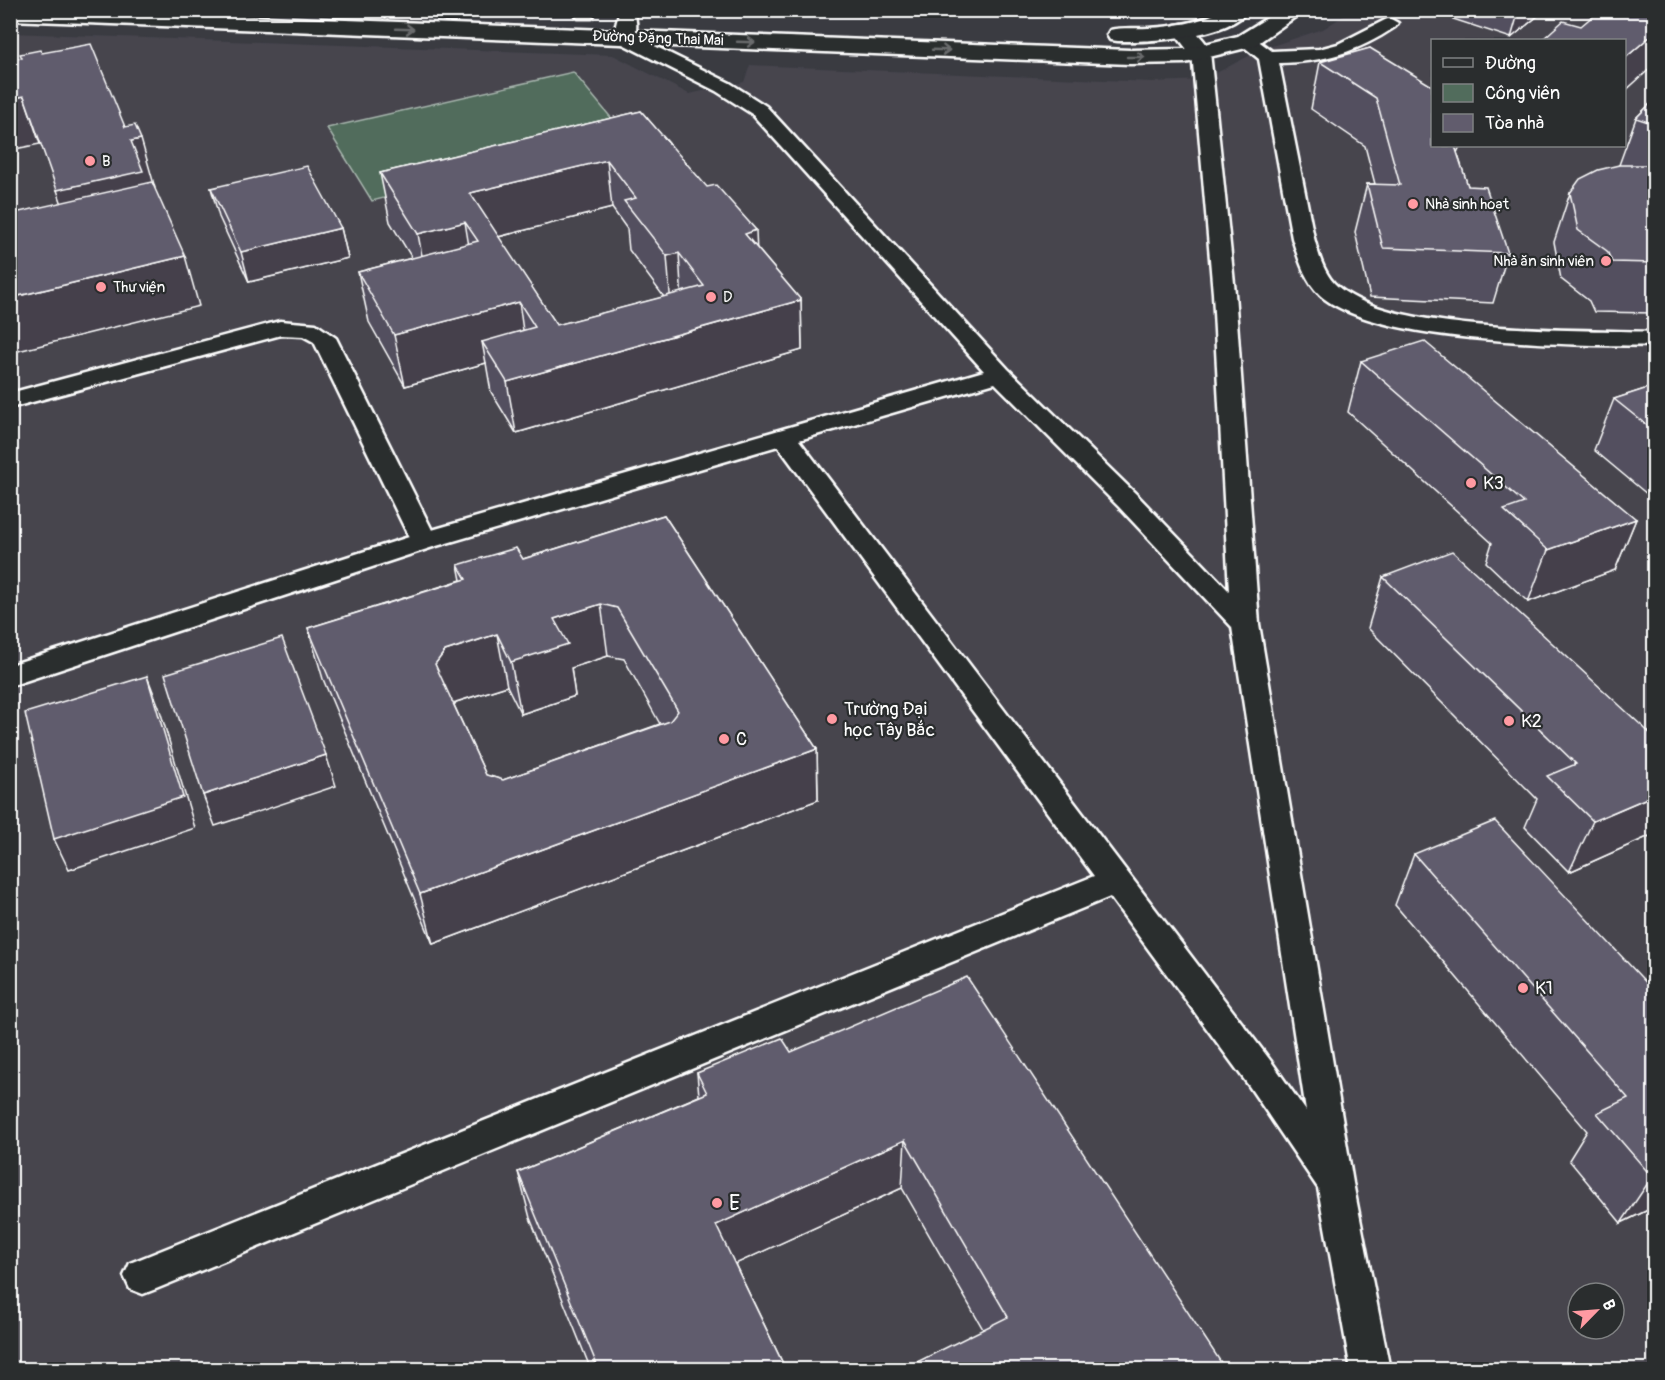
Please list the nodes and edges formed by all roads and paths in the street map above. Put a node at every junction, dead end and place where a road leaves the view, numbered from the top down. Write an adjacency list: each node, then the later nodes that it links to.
1 (1238, 10): 10 (street, Đường Đặng Thai Mai)
2 (1295, 10): 11 (street, Đường Đặng Thai Mai)
3 (586, 12): 4 (street, Đường Đặng Thai Mai); 8 (street, Đường Đặng Thai Mai)
4 (561, 13)
5 (10, 14): 8 (street, Đường Đặng Thai Mai, one-way to 8)
6 (673, 19): 8 (street, Đường Đặng Thai Mai)
7 (1389, 23): 12 (lane)
8 (625, 27): 10 (street, Đường Đặng Thai Mai, one-way to 10); 16 (lane)
9 (1100, 34): 10 (street, Đường Đặng Thai Mai)
10 (1192, 41): 11 (street, Đường Đặng Thai Mai); 20 (lane)
11 (1246, 41): 13 (lane)
12 (1331, 53): 13 (lane); 14 (lane)
13 (1268, 57): 15 (lane)
14 (1354, 62)
15 (1654, 339)
16 (1000, 374): 18 (lane); 20 (lane)
17 (10, 401): 19 (lane)
18 (783, 436): 19 (lane); 22 (lane)
19 (424, 542): 21 (lane)
20 (1245, 624): 23 (lane)
21 (10, 676)
22 (1115, 881): 23 (lane); 24 (lane)
23 (1335, 1183): 25 (lane)
24 (143, 1276)
25 (1371, 1370)

